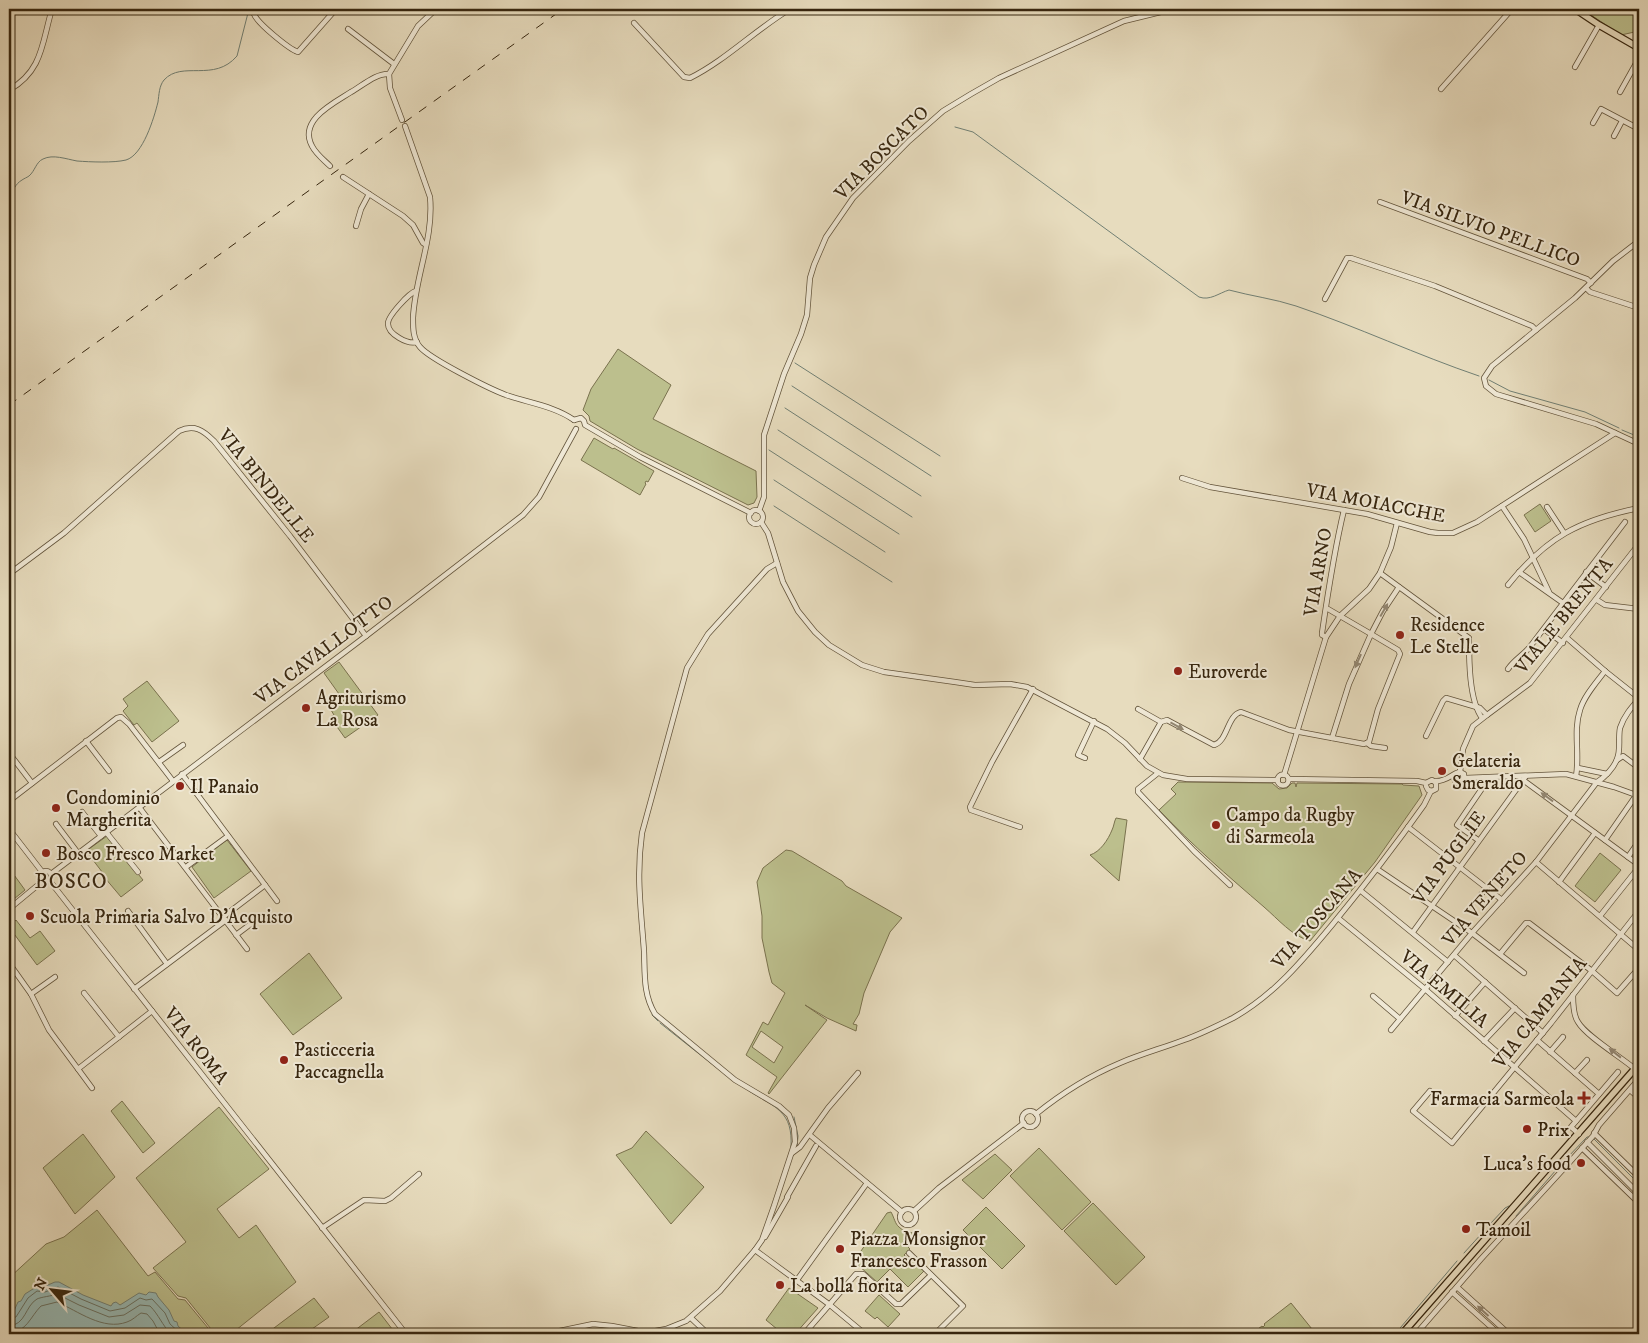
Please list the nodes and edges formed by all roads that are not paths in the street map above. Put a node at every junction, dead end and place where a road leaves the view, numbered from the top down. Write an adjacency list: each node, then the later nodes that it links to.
1 (52, 9): 20 (street)
2 (255, 9): 10 (street)
3 (327, 9): 10 (street)
4 (336, 9): 10 (street)
5 (436, 9): 16 (street)
6 (790, 9): 11 (street)
7 (1173, 9): 56 (street, VIA BOSCATO)
8 (1512, 9): 19 (street)
9 (1575, 9): 12 (main road)
10 (332, 14)
11 (634, 23)
12 (1600, 25): 14 (main road); 17 (street)
13 (348, 29): 16 (street)
14 (1639, 48)
15 (1639, 58): 21 (street)
16 (394, 64): 18 (street)
17 (1575, 67)
18 (389, 74): 24 (street); 30 (street)
19 (1441, 89)
20 (9, 90)
21 (1620, 92)
22 (1639, 94): 23 (street)
23 (1639, 103)
24 (402, 120)
25 (1622, 120): 26 (street); 28 (street); 29 (street)
26 (1593, 123)
27 (405, 126): 36 (street)
28 (1639, 129)
29 (1614, 136)
30 (330, 166)
31 (343, 177): 32 (street)
32 (369, 194): 34 (street); 36 (street)
33 (1380, 202): 37 (street, VIA SILVIO PELLICO)
34 (356, 226)
35 (1639, 241): 37 (street, VIA SILVIO PELLICO)
36 (426, 245): 39 (street)
37 (1592, 283): 38 (street, VIA SILVIO PELLICO)
38 (1586, 288): 41 (street, VIA SILVIO PELLICO); 42 (street, VIA SILVIO PELLICO)
39 (416, 291): 43 (street); 43 (street)
40 (1325, 299): 42 (street)
41 (1639, 308)
42 (1536, 330): 47 (street, VIA SILVIO PELLICO)
43 (416, 342): 44 (street)
44 (574, 420): 45 (street); 46 (street)
45 (584, 425): 46 (street); 57 (street)
46 (576, 429): 80 (street, VIA CAVALLOTTO)
47 (1609, 430): 48 (street, VIA SILVIO PELLICO); 49 (street, VIA MOIACCHE)
48 (1615, 433): 49 (street, VIA MOIACCHE); 50 (street, VIA SILVIO PELLICO)
49 (1602, 443): 52 (street, VIA MOIACCHE)
50 (1639, 444)
51 (1182, 478): 55 (street, VIA MOIACCHE)
52 (1502, 506): 60 (street, VIA MOIACCHE); 63 (street)
53 (1547, 507): 61 (street)
54 (1639, 508): 61 (street)
55 (1344, 510): 60 (street, VIA MOIACCHE); 81 (street, VIA ARNO)
56 (759, 511): 57 (street); 58 (street)
57 (750, 513): 58 (street)
58 (761, 522): 64 (street)
59 (1625, 522): 66 (street)
60 (1397, 523): 67 (street)
61 (1564, 533): 63 (street)
62 (1639, 544): 71 (street, VIALE BRENTA)
63 (1533, 556): 65 (street); 72 (street)
64 (777, 563): 86 (street); 231 (street)
65 (1519, 572): 69 (street); 72 (street)
66 (1586, 572): 71 (street); 74 (street)
67 (1380, 573): 70 (street); 77 (street)
68 (9, 574): 80 (street, VIA BINDELLE)
69 (1508, 585)
70 (1399, 587): 79 (street, one-way to 70); 88 (street)
71 (1606, 588): 73 (street, VIALE BRENTA)
72 (1549, 592): 74 (street)
73 (1596, 600): 76 (street); 82 (street, VIALE BRENTA)
74 (1563, 603): 78 (street)
75 (1328, 609): 77 (street)
76 (1639, 609)
77 (1340, 616): 79 (street); 81 (street)
78 (1544, 629): 83 (street); 84 (street)
79 (1371, 634): 95 (street, one-way to 95); 97 (street)
80 (366, 636): 110 (street, VIA CAVALLOTTO)
81 (1326, 637): 93 (street)
82 (1567, 638): 83 (street, VIALE BRENTA); 85 (street)
83 (1563, 643): 90 (street, VIALE BRENTA)
84 (1508, 669)
85 (1605, 671): 87 (street); 105 (street)
86 (1033, 689): 91 (street); 134 (street)
87 (1639, 698): 103 (street)
88 (1477, 708): 90 (street); 94 (street)
89 (1138, 709): 92 (street)
90 (1484, 717): 108 (street, VIALE BRENTA)
91 (1094, 721): 101 (street); 102 (street)
92 (1161, 722): 93 (street, one-way to 93); 102 (street)
93 (1296, 732): 95 (street); 111 (street)
94 (1426, 736)
95 (1332, 738): 97 (street)
96 (86, 742): 104 (street); 107 (street); 122 (street)
97 (1367, 743): 99 (street)
98 (183, 745): 104 (street)
99 (1385, 748)
100 (9, 753): 122 (street)
101 (1085, 758)
102 (1140, 759): 109 (street)
103 (1617, 760): 106 (street); 112 (street, VIA VENETO)
104 (159, 762): 119 (street)
105 (1578, 768): 112 (street); 114 (street)
106 (1639, 768)
107 (109, 771)
108 (1460, 772): 113 (street); 115 (street)
109 (1158, 773): 118 (street); 158 (street)
110 (182, 774): 119 (street, VIA CAVALLOTTO); 140 (street)
111 (1284, 774): 117 (street); 118 (street)
112 (1607, 774): 121 (street, VIA VENETO)
113 (1454, 775): 120 (street); 124 (street)
114 (1576, 776): 116 (street); 121 (street)
115 (1465, 778): 116 (street); 124 (street)
116 (1524, 778): 132 (street, one-way to 116); 141 (street, VIA PUGLIE)
117 (1289, 779): 118 (street); 123 (street)
118 (1278, 780)
119 (173, 781): 130 (street, VIA CAVALLOTTO)
120 (1435, 781): 123 (street); 126 (street)
121 (1597, 782): 128 (street); 132 (street, VIA VENETO)
122 (32, 783): 129 (street)
123 (1426, 783): 127 (street)
124 (1456, 783): 126 (street)
125 (1483, 787): 141 (street)
126 (1436, 789): 127 (street)
127 (1431, 791): 135 (street, VIA TOSCANA)
128 (1638, 795): 142 (street)
129 (9, 801)
130 (139, 807): 137 (street, VIA CAVALLOTTO); 148 (street)
131 (82, 812): 139 (street)
132 (1571, 815): 138 (street); 146 (street, VIA VENETO)
133 (56, 824): 144 (street)
134 (1020, 827)
135 (1408, 827): 149 (street); 150 (street, VIA TOSCANA)
136 (9, 829): 152 (street)
137 (106, 832): 139 (street, VIA CAVALLOTTO); 151 (street)
138 (1595, 833): 142 (street); 156 (street)
139 (101, 836): 144 (street, VIA CAVALLOTTO)
140 (228, 836): 148 (street); 157 (street)
141 (1478, 840): 149 (street, VIA PUGLIE)
142 (1605, 840): 145 (street)
143 (1639, 841): 145 (street)
144 (78, 853): 153 (street, VIA CAVALLOTTO)
145 (1628, 857): 147 (street)
146 (1536, 862): 156 (street); 162 (street, VIA VENETO)
147 (1639, 866): 168 (street)
148 (186, 867): 171 (street)
149 (1460, 867): 159 (street); 164 (street, VIA PUGLIE)
150 (1377, 869): 160 (street, VIA TOSCANA); 164 (street)
151 (138, 872)
152 (43, 873): 153 (street); 154 (street)
153 (51, 874): 155 (street)
154 (44, 880): 155 (street); 165 (street)
155 (50, 880): 188 (street, VIA ROMA)
156 (1559, 882): 168 (street)
157 (265, 885): 163 (street); 171 (street)
158 (1230, 885)
159 (1486, 888): 161 (street); 162 (street)
160 (1361, 891): 170 (street, VIA TOSCANA); 172 (street)
161 (1477, 900)
162 (1502, 900): 173 (street, VIA VENETO)
163 (277, 901)
164 (1431, 907): 172 (street, VIA PUGLIE); 173 (street)
165 (9, 909)
166 (128, 911): 182 (street)
167 (1639, 911): 174 (street, VIA CAMPANIA)
168 (1600, 916): 174 (street)
169 (260, 917): 175 (street)
170 (1338, 918): 189 (street, VIA EMILIA); 220 (street, VIA TOSCANA)
171 (224, 919): 175 (street); 182 (street)
172 (1413, 932): 180 (street)
173 (1472, 933): 178 (street); 179 (street, VIA VENETO)
174 (1620, 934): 177 (street); 184 (street, VIA CAMPANIA)
175 (236, 935): 176 (street)
176 (247, 949)
177 (1639, 950)
178 (1500, 954): 184 (street); 185 (street)
179 (1454, 955): 180 (street, VIA VENETO); 187 (street)
180 (1448, 962): 189 (street, VIA VENETO)
181 (9, 963): 191 (street)
182 (167, 964): 188 (street)
183 (1639, 968): 184 (street)
184 (1592, 971): 192 (street, VIA CAMPANIA)
185 (1524, 973)
186 (55, 977): 191 (street)
187 (1485, 982): 195 (street); 198 (street)
188 (134, 989): 196 (street, VIA ROMA)
189 (1425, 990): 198 (street, VIA EMILIA); 199 (street, VIA VENETO)
190 (84, 993): 202 (street)
191 (31, 994): 210 (street)
192 (1573, 995): 194 (street, VIA CAMPANIA); 197 (street)
193 (1373, 996): 199 (street)
194 (1566, 1005): 197 (street); 201 (street, VIA CAMPANIA)
195 (1515, 1008): 201 (street); 205 (street)
196 (152, 1011): 202 (street); 239 (street, VIA ROMA)
197 (1575, 1012): 209 (street, one-way to 197)
198 (1456, 1016): 205 (street, VIA EMILIA)
199 (1400, 1019): 200 (street, VIA VENETO)
200 (1391, 1030)
201 (1543, 1033): 204 (street, VIA CAMPANIA)
202 (119, 1037): 210 (street)
203 (1563, 1037): 206 (street)
204 (1537, 1040): 206 (street); 208 (street, VIA CAMPANIA)
205 (1484, 1041): 208 (street, VIA EMILIA)
206 (1550, 1052): 213 (street)
207 (1587, 1060): 213 (street)
208 (1514, 1067): 217 (street, VIA CAMPANIA); 222 (street, VIA EMILIA)
209 (1637, 1067): 223 (main road)
210 (78, 1069): 215 (street)
211 (1618, 1072): 218 (street)
212 (858, 1073): 231 (street)
213 (1575, 1073): 218 (street)
214 (1639, 1080): 216 (street)
215 (92, 1088)
216 (1630, 1090): 219 (street); 225 (street)
217 (1430, 1091)
218 (1599, 1094): 221 (street)
219 (1639, 1098)
220 (1036, 1114): 224 (street, VIA TOSCANA); 224 (street, VIA TOSCANA)
221 (1581, 1115): 222 (street); 223 (street)
222 (1576, 1121): 226 (street)
223 (1589, 1122): 225 (street); 226 (main road)
224 (1024, 1123): 237 (street, VIA TOSCANA)
225 (1597, 1128): 228 (street)
226 (1579, 1134): 243 (main road)
227 (811, 1136): 234 (street)
228 (1591, 1138): 230 (street); 233 (street); 235 (street)
229 (816, 1146): 240 (street)
230 (1582, 1148): 236 (street); 244 (street)
231 (792, 1153): 240 (street)
232 (420, 1174): 239 (street)
233 (1639, 1177)
234 (867, 1183): 238 (street); 246 (street)
235 (1639, 1194)
236 (1639, 1203)
237 (914, 1211): 238 (street); 238 (street, VIA TOSCANA)
238 (902, 1212)
239 (322, 1228): 253 (street, VIA ROMA)
240 (762, 1240): 241 (street)
241 (755, 1250): 246 (street); 252 (street)
242 (909, 1253): 245 (street)
243 (1462, 1265): 244 (street); 249 (main road)
244 (1470, 1272): 247 (street)
245 (931, 1275): 250 (street); 258 (street)
246 (797, 1280): 250 (street)
247 (1457, 1288): 248 (street); 262 (street, one-way to 247)
248 (1452, 1292): 251 (street); 261 (street)
249 (1434, 1296): 251 (street); 259 (main road)
250 (830, 1304): 256 (street); 257 (street)
251 (1443, 1304): 260 (street)
252 (691, 1318): 254 (street); 255 (street)
253 (406, 1334)
254 (545, 1334)
255 (708, 1334)
256 (804, 1334)
257 (865, 1334)
258 (934, 1334)
259 (1402, 1334)
260 (1416, 1334)
261 (1500, 1334)
262 (1509, 1334)

